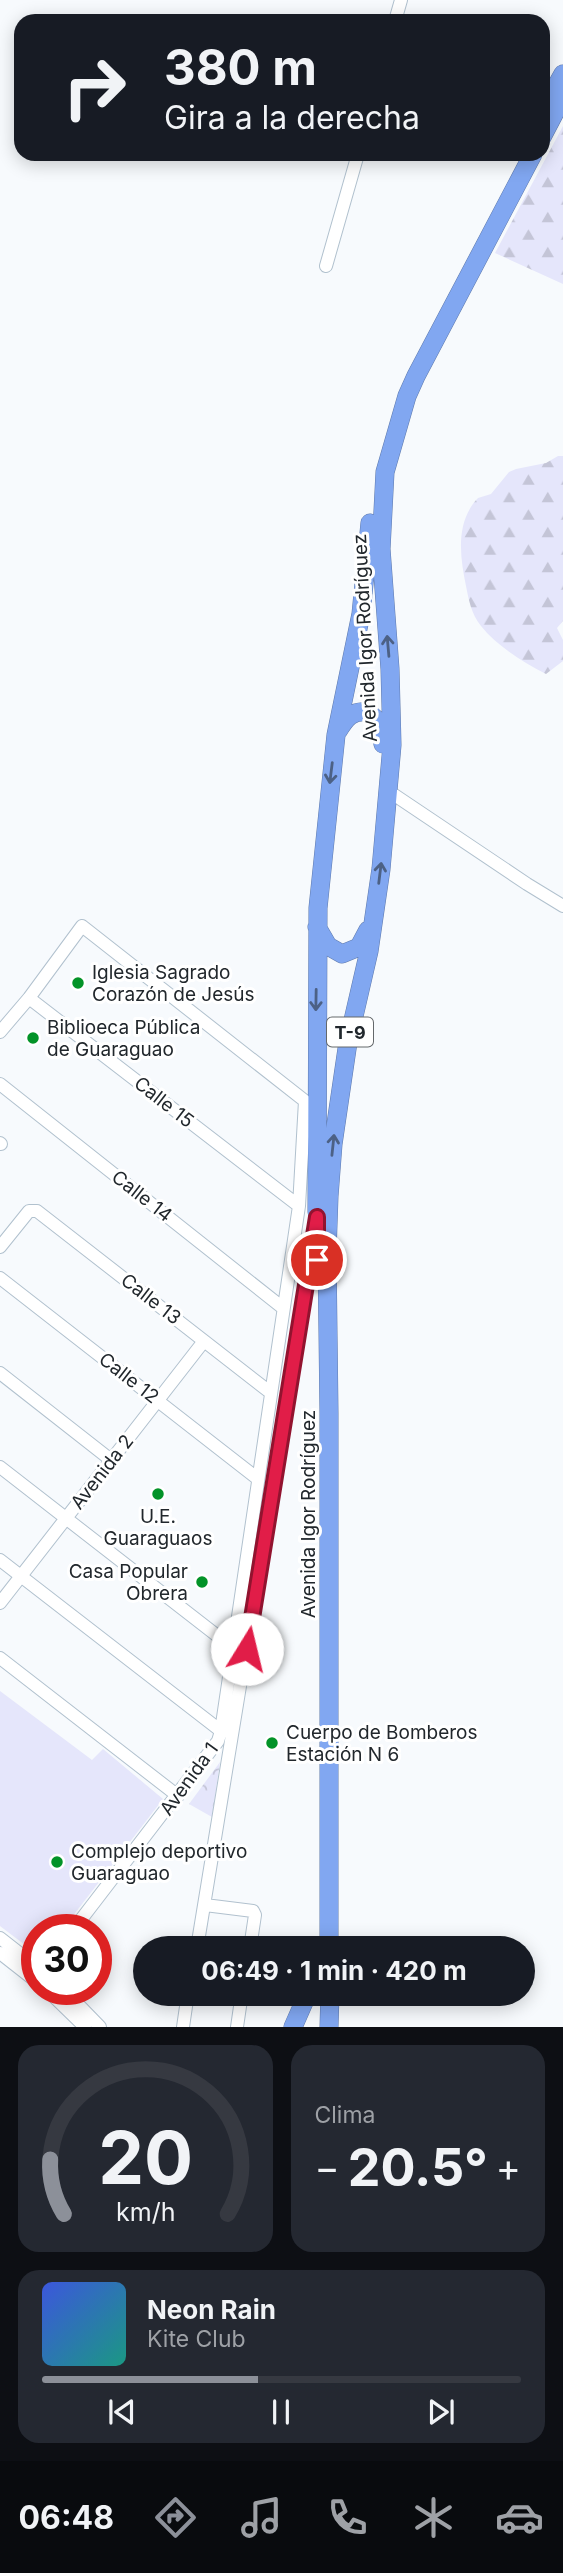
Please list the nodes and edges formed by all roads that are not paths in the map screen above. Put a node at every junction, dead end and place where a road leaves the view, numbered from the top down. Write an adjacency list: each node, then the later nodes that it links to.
1 (563, 74): 2 (highway)
2 (550, 97)
3 (563, 97): 4 (highway)
4 (550, 121)
5 (356, 161): 8 (street)
6 (516, 161): 9 (highway, Avenida Igor Rodríguez / T-9)
7 (529, 161): 10 (highway, Avenida Igor Rodríguez / T-9, one-way to 7)
8 (326, 266)
9 (336, 735): 10 (highway, T-9); 13 (highway, Avenida Igor Rodríguez / T-9, one-way to 13)
10 (387, 799): 11 (street); 12 (highway, Avenida Igor Rodríguez / T-9, one-way to 10)
11 (563, 906)
12 (374, 918): 13 (highway, T-9); 43 (highway, Avenida Igor Rodríguez / T-9, one-way to 12)
13 (317, 926): 18 (highway, Avenida Igor Rodríguez / T-9, one-way to 18)
14 (29, 998): 15 (street); 17 (street, Calle 15); 17 (street, Avenida 1)
15 (0, 1032)
16 (0, 1084): 22 (street, Calle 14)
17 (299, 1206): 22 (street, Avenida 1)
18 (317, 1217): 38 (street); 42 (highway, Avenida Igor Rodríguez / T-9)
19 (5, 1231): 20 (street); 23 (street, Calle 13)
20 (0, 1247)
21 (0, 1278): 26 (street, Calle 12)
22 (284, 1308): 25 (street, Avenida 1)
23 (204, 1341): 25 (street, Calle 13); 26 (street, Avenida 2)
24 (0, 1373): 27 (street)
25 (271, 1393): 29 (street, Avenida 1)
26 (158, 1400): 27 (street, Avenida 2); 29 (street, Calle 12)
27 (111, 1460): 30 (street, Avenida 2)
28 (0, 1467): 30 (street)
29 (258, 1479): 34 (street, Avenida 1)
30 (66, 1519): 32 (street, Avenida 2); 34 (street)
31 (0, 1560): 32 (street)
32 (21, 1576): 33 (street, Avenida 2); 36 (street)
33 (0, 1603)
34 (233, 1648): 36 (street, Avenida 1)
35 (0, 1658): 37 (street)
36 (221, 1731): 37 (street, Avenida 1)
37 (178, 1796): 39 (street, Avenida 1)
38 (205, 1905): 40 (street); 41 (street)
39 (86, 1914)
40 (199, 1936)
41 (252, 1936)
42 (318, 1936)
43 (329, 1936)
44 (0, 1938): 46 (street)
45 (0, 1953): 47 (street)
46 (21, 1961)
47 (21, 1967)
48 (62, 2005): 54 (street)
49 (79, 2005): 55 (street)
50 (186, 2006): 56 (street)
51 (240, 2006): 57 (street)
52 (302, 2006): 58 (highway)
53 (330, 2006): 59 (highway)
54 (85, 2027)
55 (100, 2027)
56 (183, 2027)
57 (237, 2027)
58 (292, 2027)
59 (329, 2027)

